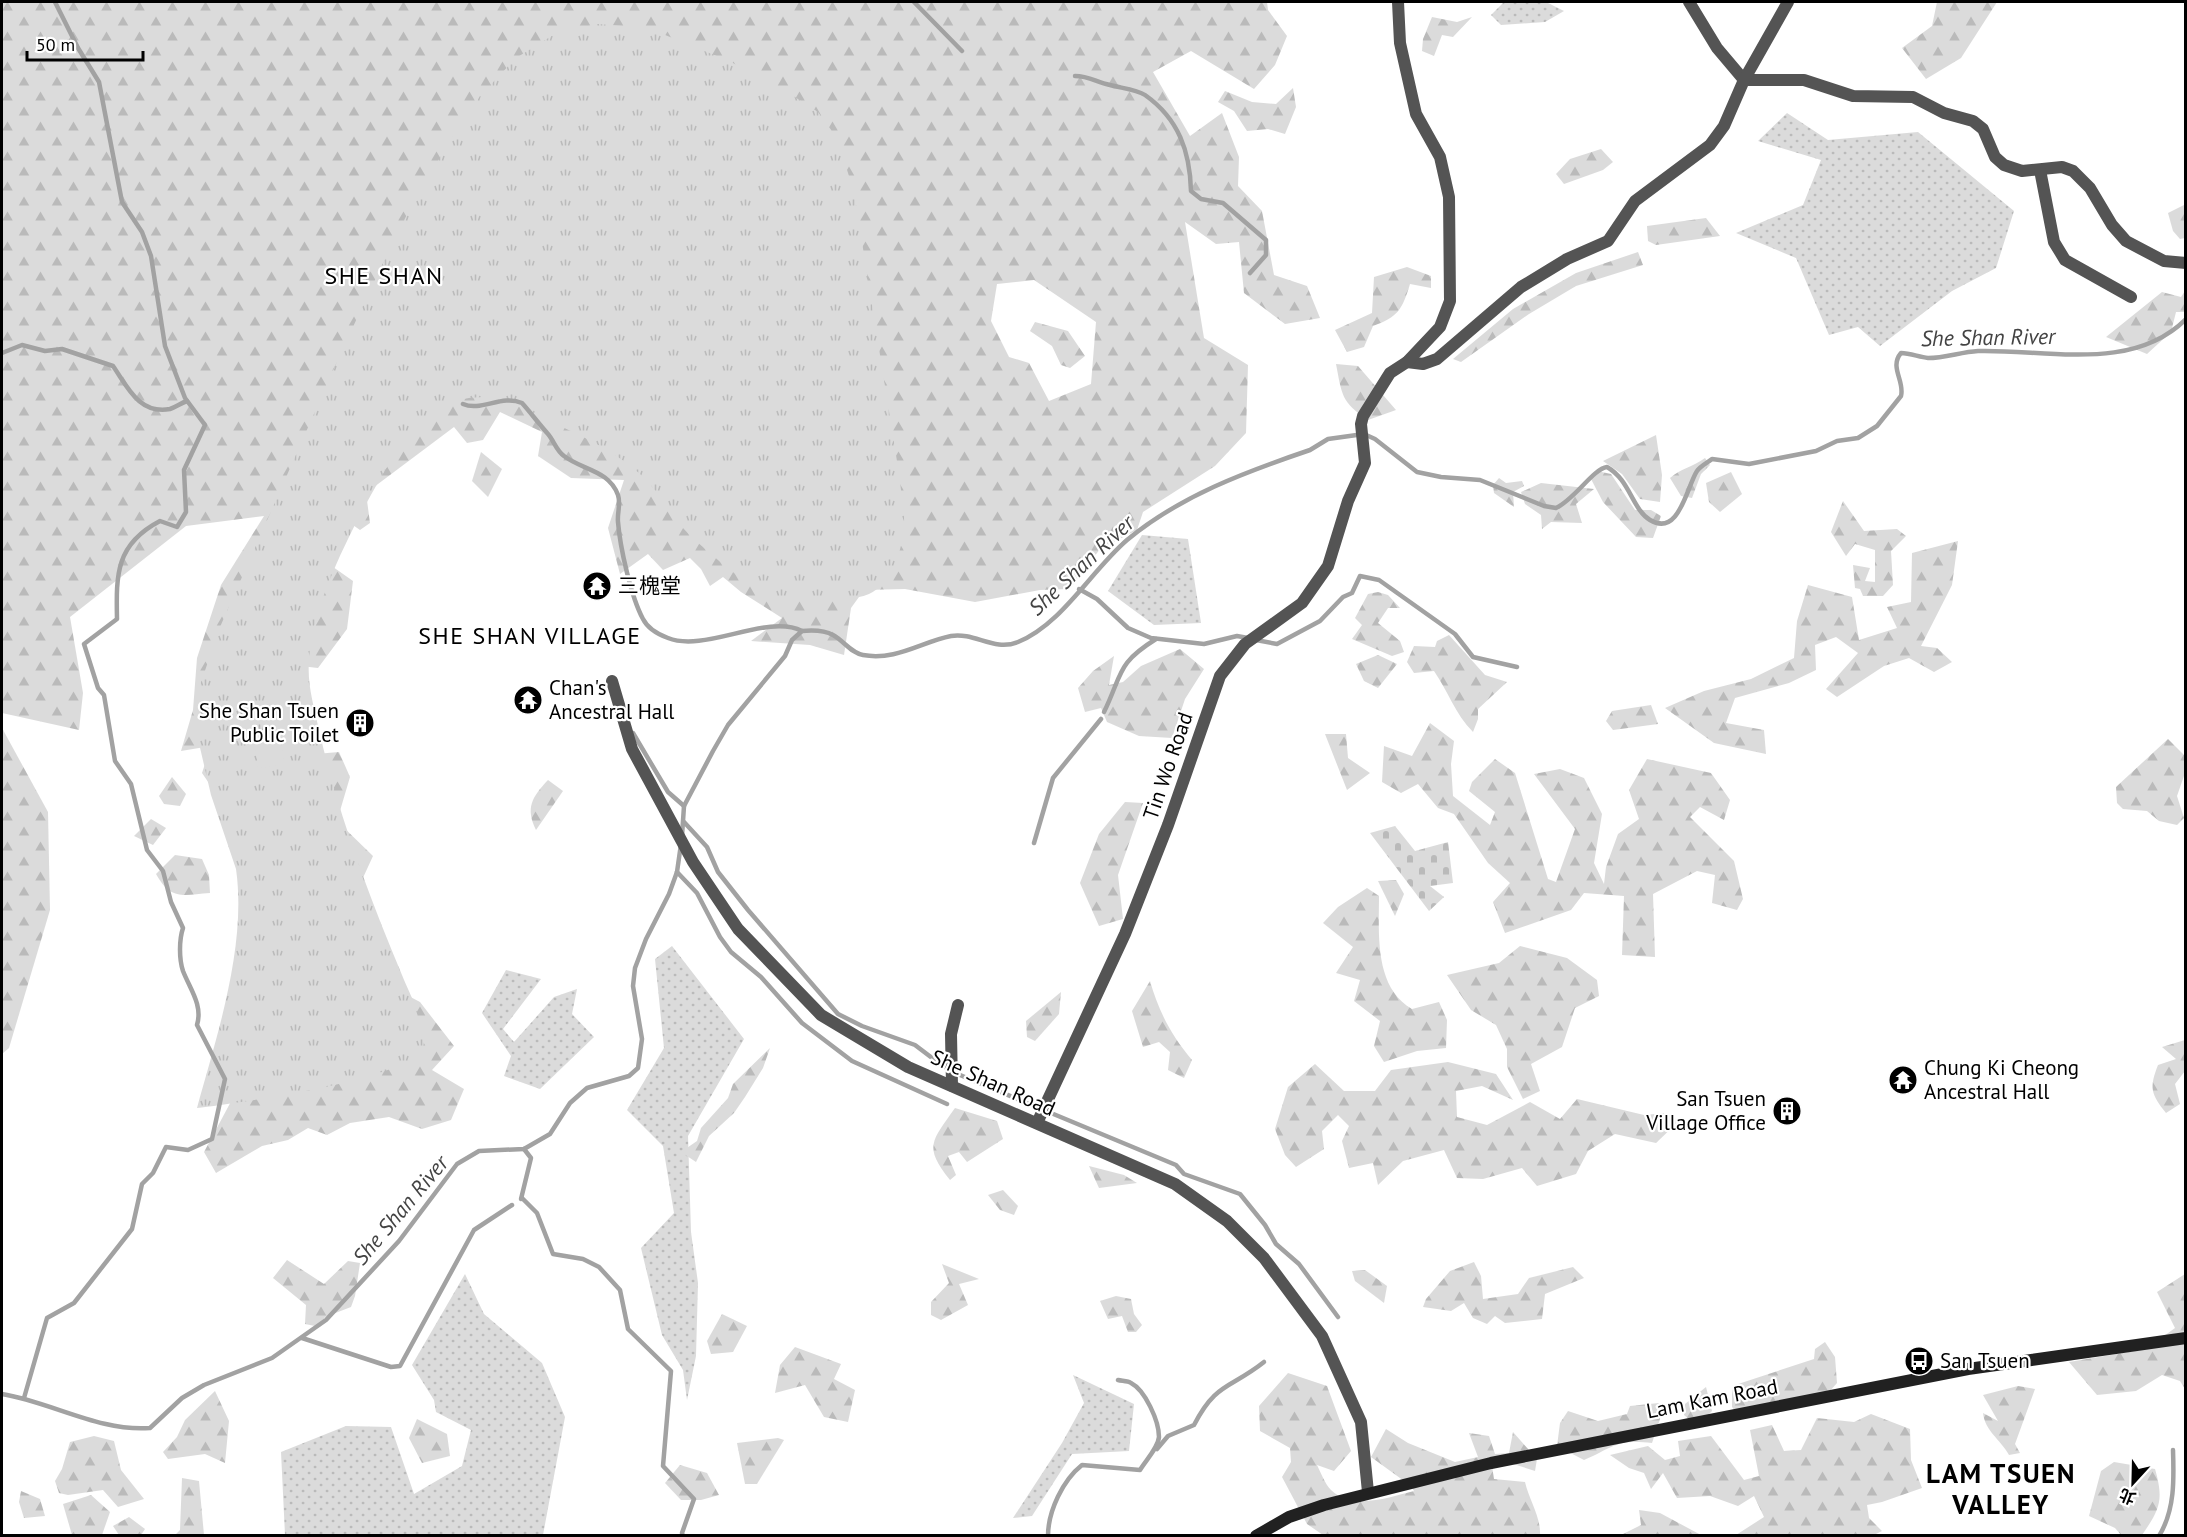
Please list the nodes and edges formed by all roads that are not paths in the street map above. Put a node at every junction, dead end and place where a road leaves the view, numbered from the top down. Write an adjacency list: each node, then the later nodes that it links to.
1 (1398, 2): 8 (street)
2 (1689, 2): 4 (street)
3 (1788, 2): 4 (street)
4 (1744, 80): 5 (street); 8 (street)
5 (2040, 170): 6 (street); 7 (street)
6 (2186, 263)
7 (2131, 297)
8 (1407, 362): 12 (street, Tin Wo Road)
9 (612, 681): 11 (street, She Shan Road)
10 (958, 1005): 11 (street)
11 (952, 1086): 12 (street, She Shan Road)
12 (1037, 1123): 14 (street, She Shan Road)
13 (2186, 1338): 14 (main road, Lam Kam Road)
14 (1368, 1492): 15 (main road, Lam Kam Road)
15 (1256, 1536)

